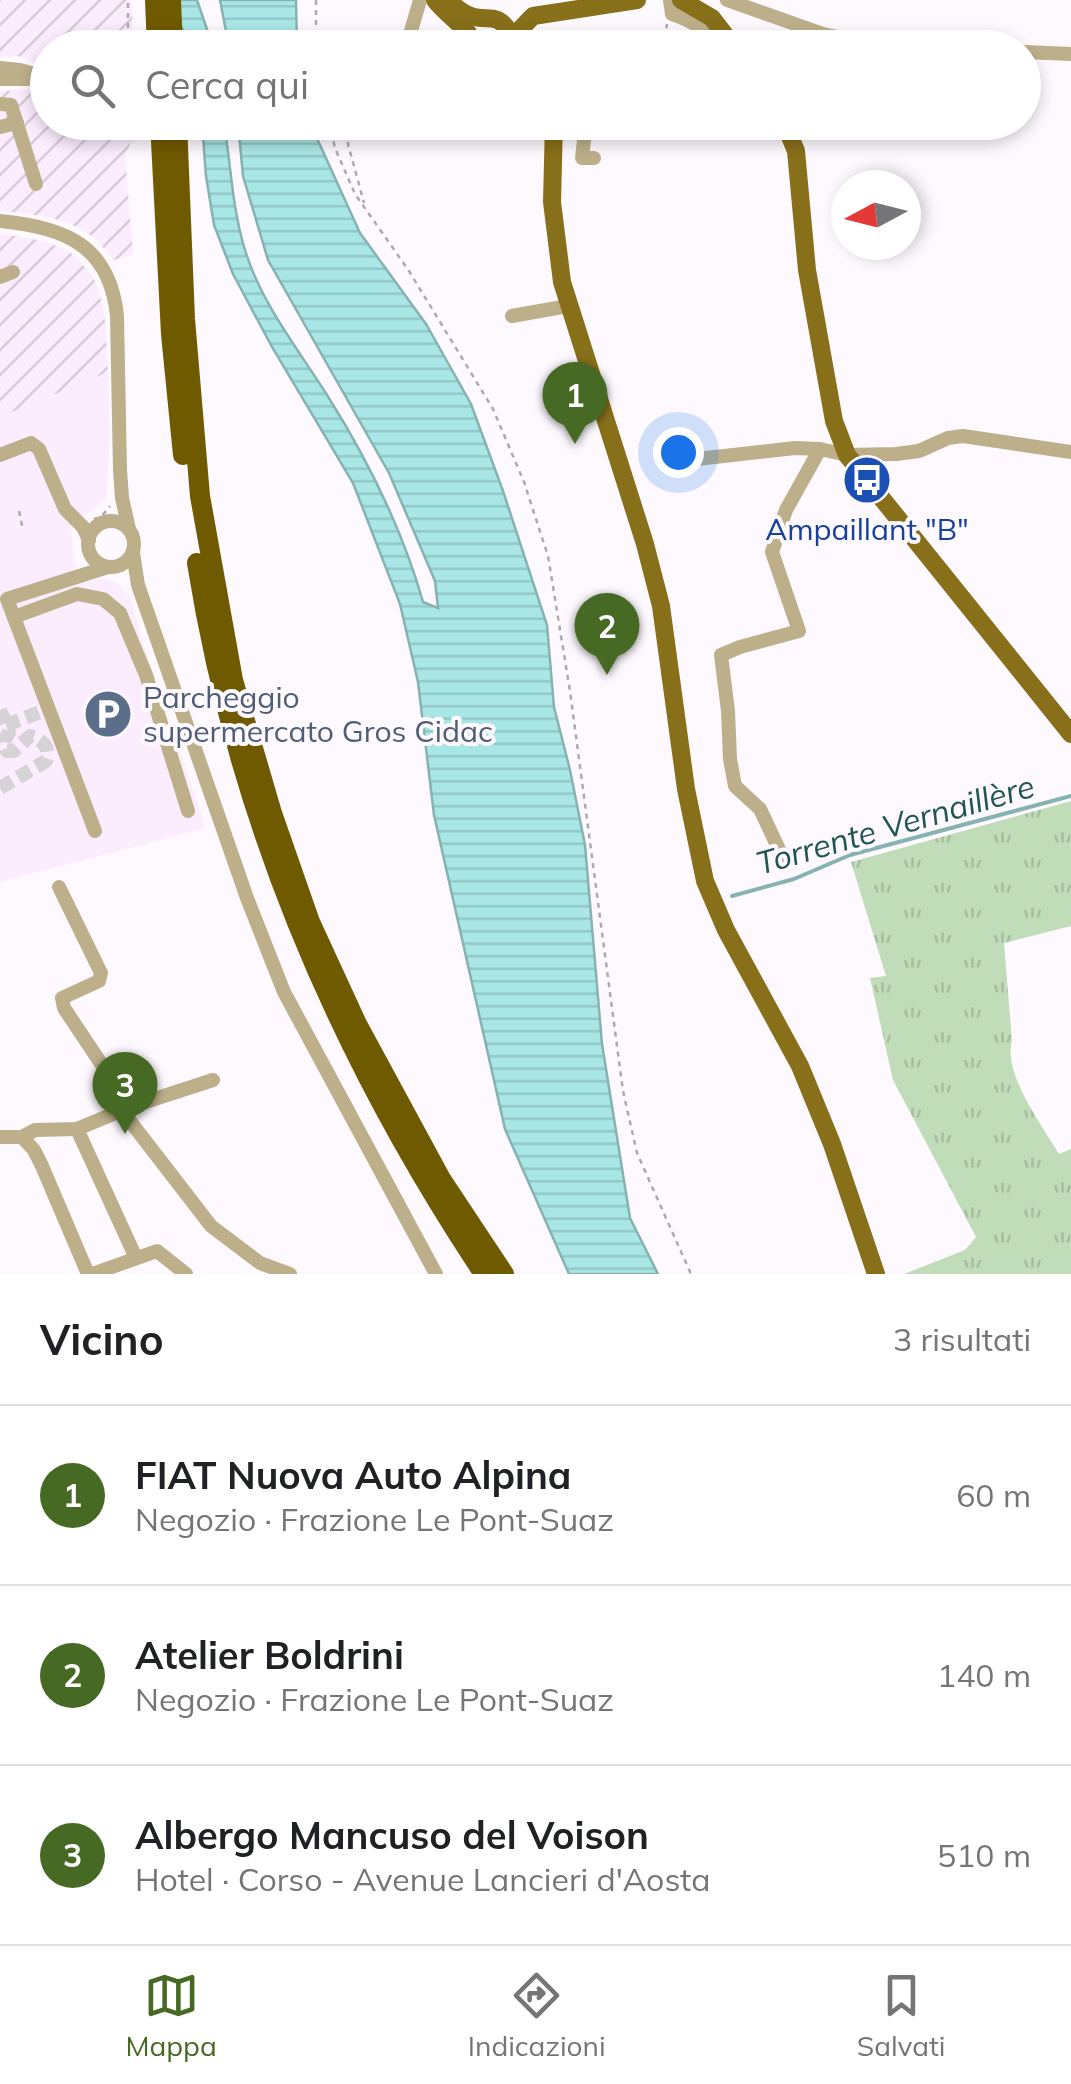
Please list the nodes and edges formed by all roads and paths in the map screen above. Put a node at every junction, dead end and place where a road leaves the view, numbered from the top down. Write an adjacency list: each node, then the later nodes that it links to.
1 (128, 0): 15 (path)
2 (155, 0): 16 (highway)
3 (171, 0): 17 (highway)
4 (316, 0): 18 (path)
5 (420, 0): 19 (street)
6 (435, 0): 20 (main road)
7 (448, 0): 14 (main road)
8 (565, 0): 14 (main road)
9 (637, 0): 12 (main road)
10 (706, 0): 25 (main road)
11 (726, 0): 27 (street)
12 (616, 1): 23 (main road)
13 (674, 3): 24 (path); 26 (main road)
14 (494, 19): 21 (main road); 22 (main road)
15 (128, 30)
16 (156, 30)
17 (173, 30)
18 (316, 30)
19 (411, 30)
20 (462, 30)
21 (472, 30)
22 (507, 30)
23 (522, 30)
24 (667, 30)
25 (717, 30)
26 (717, 30)
27 (812, 30)
28 (1041, 53): 29 (street)
29 (1071, 54)
30 (0, 68): 31 (street)
31 (30, 73)
32 (30, 79): 33 (street)
33 (0, 80)
34 (0, 104): 35 (street)
35 (17, 123): 36 (street); 45 (street)
36 (0, 127)
37 (166, 140): 84 (highway)
38 (170, 140): 85 (highway)
39 (333, 140): 46 (path)
40 (348, 140): 46 (path)
41 (554, 140): 48 (main road)
42 (584, 140): 44 (street)
43 (791, 140): 53 (main road)
44 (594, 158)
45 (36, 184)
46 (366, 209): 86 (path)
47 (0, 221): 55 (street)
48 (568, 306): 49 (street); 87 (main road)
49 (512, 316)
50 (820, 449): 51 (street); 53 (street); 71 (street)
51 (692, 450)
52 (1071, 452): 53 (street)
53 (847, 455): 68 (main road)
54 (0, 456): 57 (street)
55 (120, 470): 58 (street); 59 (street)
56 (19, 511): 60 (path)
57 (78, 521): 58 (street); 61 (street)
58 (102, 523): 59 (street); 61 (street)
59 (128, 529): 62 (street)
60 (23, 530)
61 (89, 546): 63 (street); 64 (street)
62 (133, 553): 63 (street); 66 (street)
63 (110, 568): 64 (street); 66 (street)
64 (69, 580): 65 (street)
65 (4, 599): 67 (street)
66 (146, 606): 83 (street)
67 (14, 617): 69 (street); 70 (street)
68 (1071, 734)
69 (188, 811)
70 (95, 832)
71 (783, 858)
72 (59, 887): 74 (street)
73 (213, 1080): 74 (street)
74 (126, 1110): 75 (street); 79 (street)
75 (77, 1129): 77 (street); 78 (street)
76 (0, 1136): 77 (street)
77 (22, 1136): 80 (street)
78 (136, 1258): 80 (street); 81 (street)
79 (260, 1268): 82 (street)
80 (90, 1274)
81 (186, 1274)
82 (290, 1274)
83 (436, 1274)
84 (484, 1274)
85 (504, 1274)
86 (691, 1274)
87 (876, 1274)

